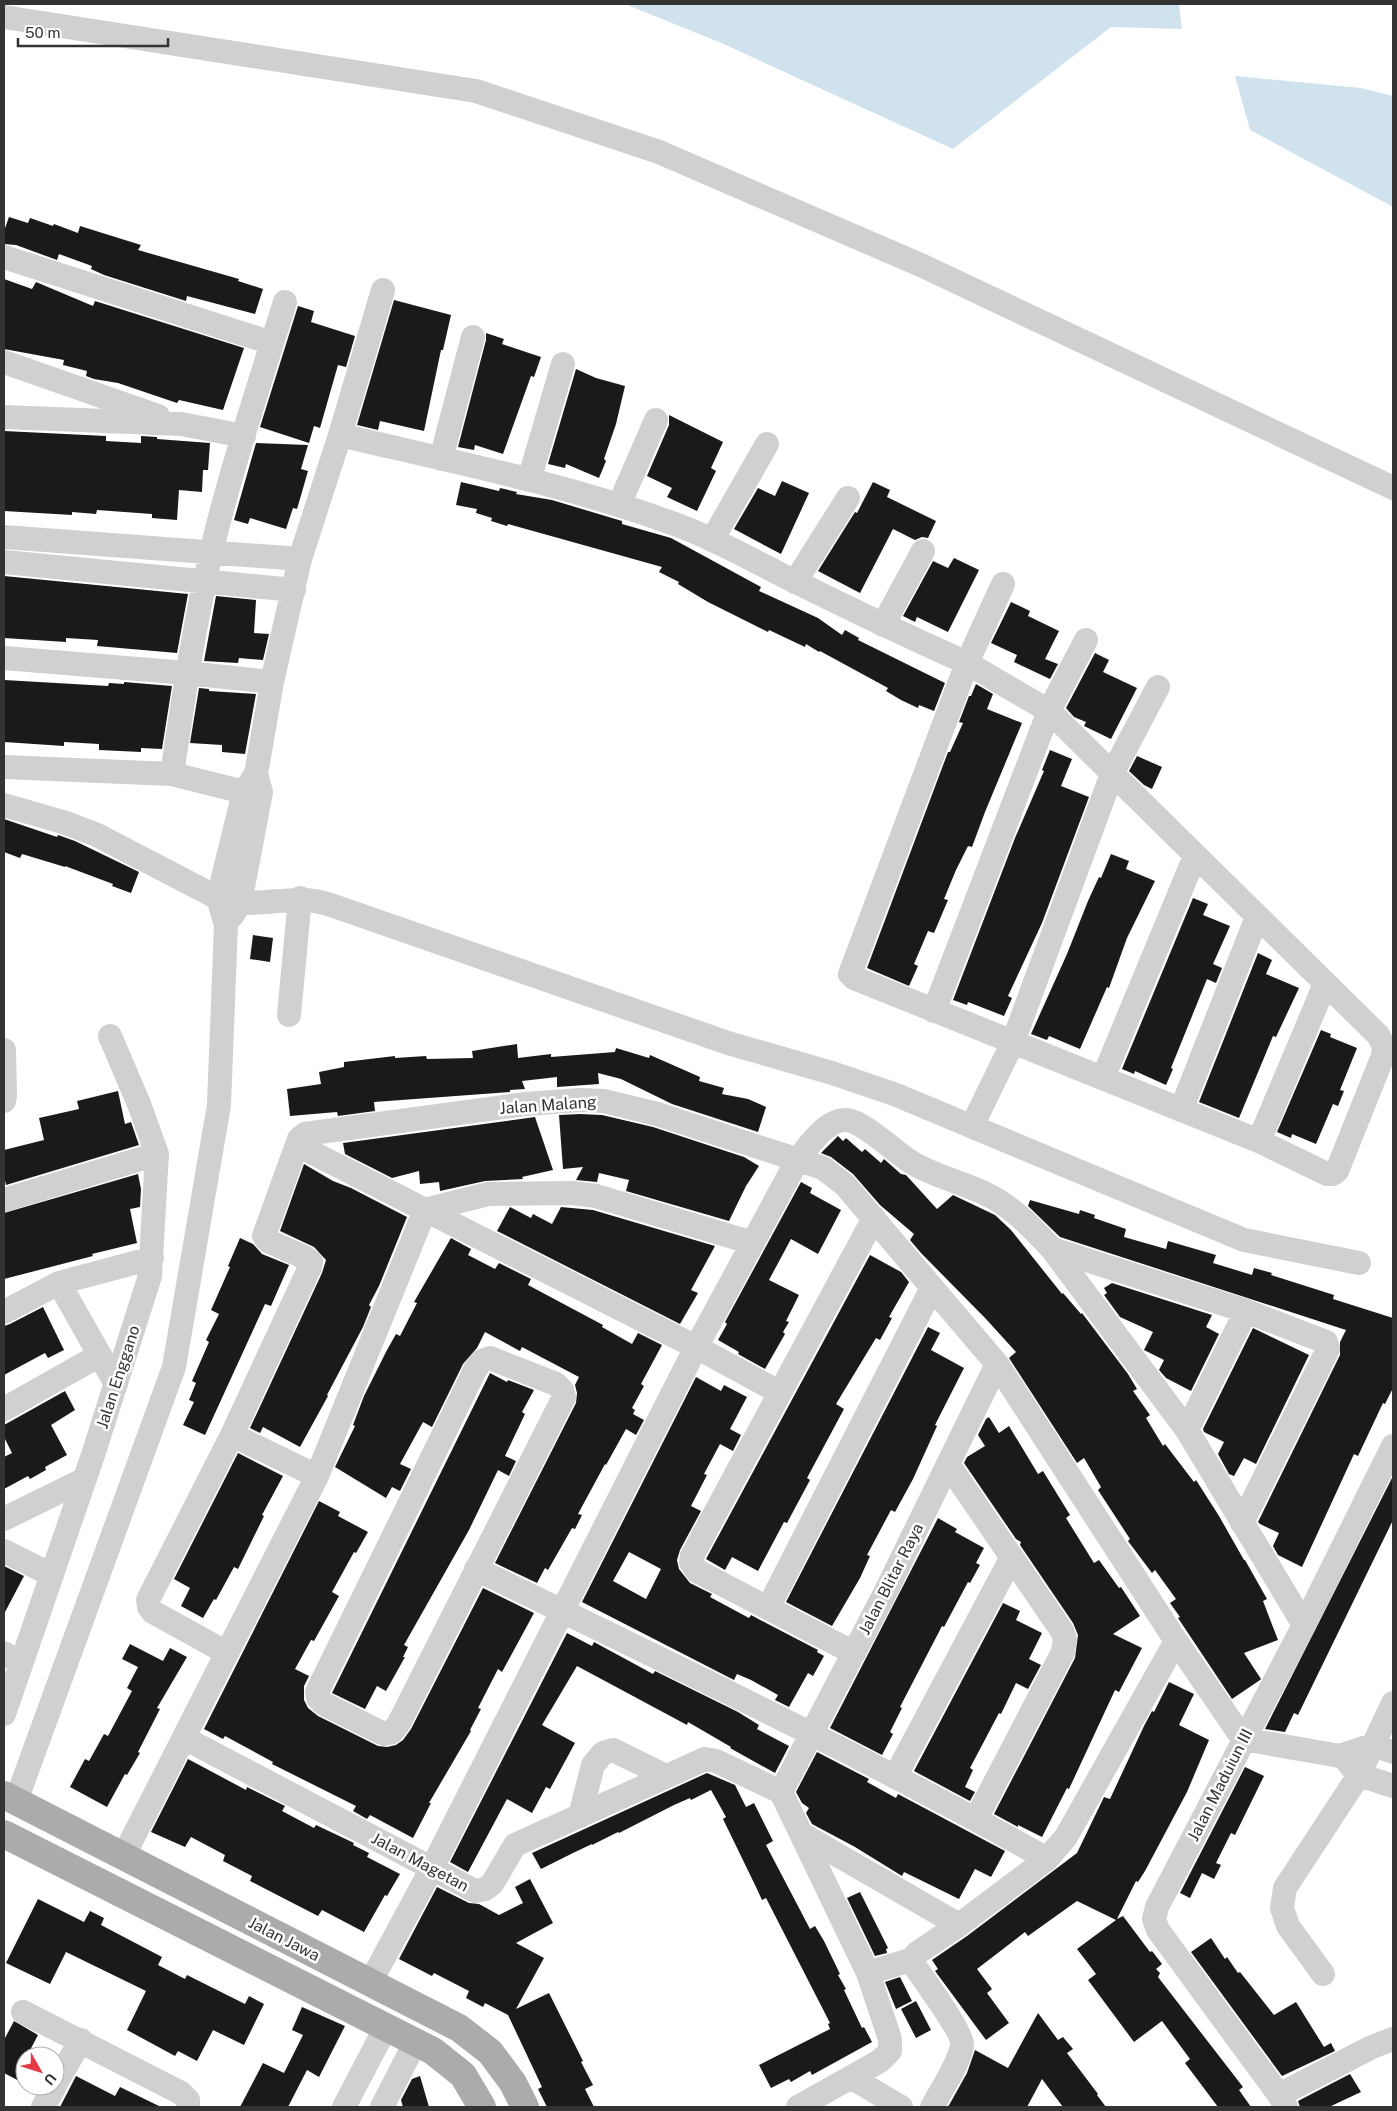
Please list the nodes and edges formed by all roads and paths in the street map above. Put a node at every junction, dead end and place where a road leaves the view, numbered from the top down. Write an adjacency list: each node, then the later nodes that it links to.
1 (4, 17): 17 (street)
2 (4, 257): 6 (street)
3 (383, 290): 12 (street)
4 (285, 302): 6 (street)
5 (474, 337): 15 (street)
6 (272, 343): 13 (street)
7 (4, 362): 11 (street)
8 (563, 364): 16 (street)
9 (4, 417): 11 (street)
10 (656, 420): 19 (street)
11 (181, 424): 13 (street)
12 (340, 435): 15 (street); 24 (street)
13 (244, 436): 23 (street)
14 (767, 444): 21 (street)
15 (441, 459): 16 (street)
16 (529, 480): 19 (street)
17 (1393, 488)
18 (848, 498): 27 (street)
19 (619, 505): 21 (street)
20 (4, 538): 23 (street)
21 (712, 540): 27 (street)
22 (923, 551): 30 (street)
23 (211, 552): 24 (street); 26 (street)
24 (300, 559): 29 (street)
25 (4, 562): 26 (street)
26 (205, 582): 29 (street); 34 (street)
27 (795, 582): 30 (street)
28 (1003, 584): 33 (street)
29 (294, 590): 35 (street)
30 (883, 625): 33 (street)
31 (1086, 640): 37 (street)
32 (4, 658): 34 (street)
33 (967, 663): 37 (street); 48 (street)
34 (187, 673): 35 (street); 39 (street)
35 (272, 682): 41 (street)
36 (1158, 687): 40 (street)
37 (1049, 711): 40 (street); 48 (street)
38 (4, 767): 39 (street)
39 (172, 774): 41 (street)
40 (1112, 774): 43 (street); 51 (street)
41 (254, 786): 45 (street)
42 (4, 804): 45 (street)
43 (1195, 856): 46 (street); 53 (street)
44 (300, 898): 45 (street); 49 (street); 56 (street)
45 (229, 901): 111 (street)
46 (1257, 917): 47 (street); 55 (street)
47 (1325, 984): 57 (street); 57 (street)
48 (934, 1011): 51 (street)
49 (290, 1016)
50 (110, 1036): 59 (street, Jalan Enggano)
51 (1014, 1042): 53 (street); 56 (street)
52 (4, 1050): 54 (street)
53 (1103, 1078): 55 (street)
54 (4, 1101)
55 (1181, 1110): 57 (street)
56 (972, 1126): 69 (street)
57 (1259, 1141)
58 (297, 1145): 60 (street, Jalan Malang); 63 (street); 81 (street)
59 (158, 1154): 62 (street); 68 (street, Jalan Enggano)
60 (798, 1159): 64 (street, Jalan Malang); 66 (street); 67 (street)
61 (466, 1198): 63 (street); 65 (street); 66 (street)
62 (4, 1200)
63 (425, 1210): 65 (street); 84 (street)
64 (874, 1218): 71 (street, Jalan Malang); 78 (street)
65 (463, 1228): 74 (street)
66 (753, 1243): 74 (street)
67 (1052, 1248): 72 (street); 80 (street)
68 (152, 1258): 70 (street); 77 (street, Jalan Enggano)
69 (1359, 1263)
70 (59, 1284): 73 (street); 75 (street)
71 (932, 1288): 76 (street, Jalan Malang); 92 (street)
72 (1246, 1310): 80 (street); 87 (street)
73 (4, 1312)
74 (696, 1347): 78 (street); 93 (street)
75 (100, 1355): 77 (street); 79 (street)
76 (997, 1364): 83 (street, Jalan Blitar Raya); 95 (street, Jalan Malang)
77 (116, 1384): 85 (street, Jalan Enggano)
78 (780, 1392): 92 (street)
79 (4, 1409)
80 (1187, 1430): 87 (street)
81 (232, 1435): 84 (street); 96 (street)
82 (1393, 1446): 94 (street, Jalan Maduiun III)
83 (948, 1464): 89 (street); 97 (street, Jalan Blitar Raya)
84 (317, 1476): 96 (street)
85 (85, 1479): 86 (street); 91 (street, Jalan Enggano)
86 (4, 1519)
87 (1242, 1523): 94 (street)
88 (4, 1551): 91 (street)
89 (1012, 1557): 108 (street); 113 (street)
90 (476, 1569): 90 (street); 93 (street)
91 (52, 1575): 98 (street, Jalan Enggano)
92 (768, 1608): 97 (street)
93 (562, 1611): 101 (street); 118 (street)
94 (1304, 1625): 103 (street, Jalan Maduiun III)
95 (1176, 1641): 103 (street, Jalan Malang); 117 (street)
96 (227, 1652): 102 (street)
97 (854, 1653): 101 (street, Jalan Blitar Raya)
98 (13, 1658): 100 (street, Jalan Enggano)
99 (1393, 1703): 104 (street)
100 (4, 1714)
101 (812, 1735): 108 (street); 110 (street, Jalan Blitar Raya)
102 (184, 1738): 116 (street); 118 (street, Jalan Magetan)
103 (1243, 1739): 105 (street); 134 (street, Jalan Maduiun III)
104 (1383, 1749): 105 (street); 106 (street)
105 (1340, 1756): 106 (street)
106 (1359, 1775): 109 (street); 124 (street)
107 (666, 1776): 110 (street, Jalan Magetan); 112 (street, Jalan Magetan); 112 (street)
108 (895, 1777): 113 (street)
109 (1393, 1786)
110 (781, 1792): 115 (street)
111 (10, 1798): 116 (main road, Jalan Jawa)
112 (580, 1816): 118 (street, Jalan Magetan)
113 (976, 1818): 117 (street)
114 (4, 1834): 122 (main road, Jalan Jawa)
115 (804, 1835): 119 (street); 123 (street)
116 (123, 1857): 120 (main road, Jalan Jawa)
117 (1047, 1859): 119 (street)
118 (432, 1868): 125 (street)
119 (959, 1925): 121 (street)
120 (292, 1943): 122 (main road); 125 (main road, Jalan Jawa)
121 (913, 1959): 123 (street); 143 (street)
122 (276, 1973): 127 (main road, Jalan Jawa)
123 (868, 1973): 132 (street)
124 (1323, 1974)
125 (370, 1983): 140 (main road, Jalan Jawa)
126 (23, 2012): 129 (street)
127 (386, 2027): 130 (main road, Jalan Jawa); 137 (street)
128 (1393, 2039): 134 (street)
129 (80, 2040): 131 (street); 136 (street)
130 (414, 2043): 138 (street); 139 (main road, Jalan Jawa)
131 (65, 2068)
132 (852, 2078): 141 (street); 142 (street)
133 (49, 2096): 135 (street)
134 (1282, 2101)
135 (43, 2107)
136 (188, 2107)
137 (344, 2107)
138 (382, 2107)
139 (482, 2107)
140 (525, 2107)
141 (798, 2107)
142 (901, 2107)
143 (932, 2107)

